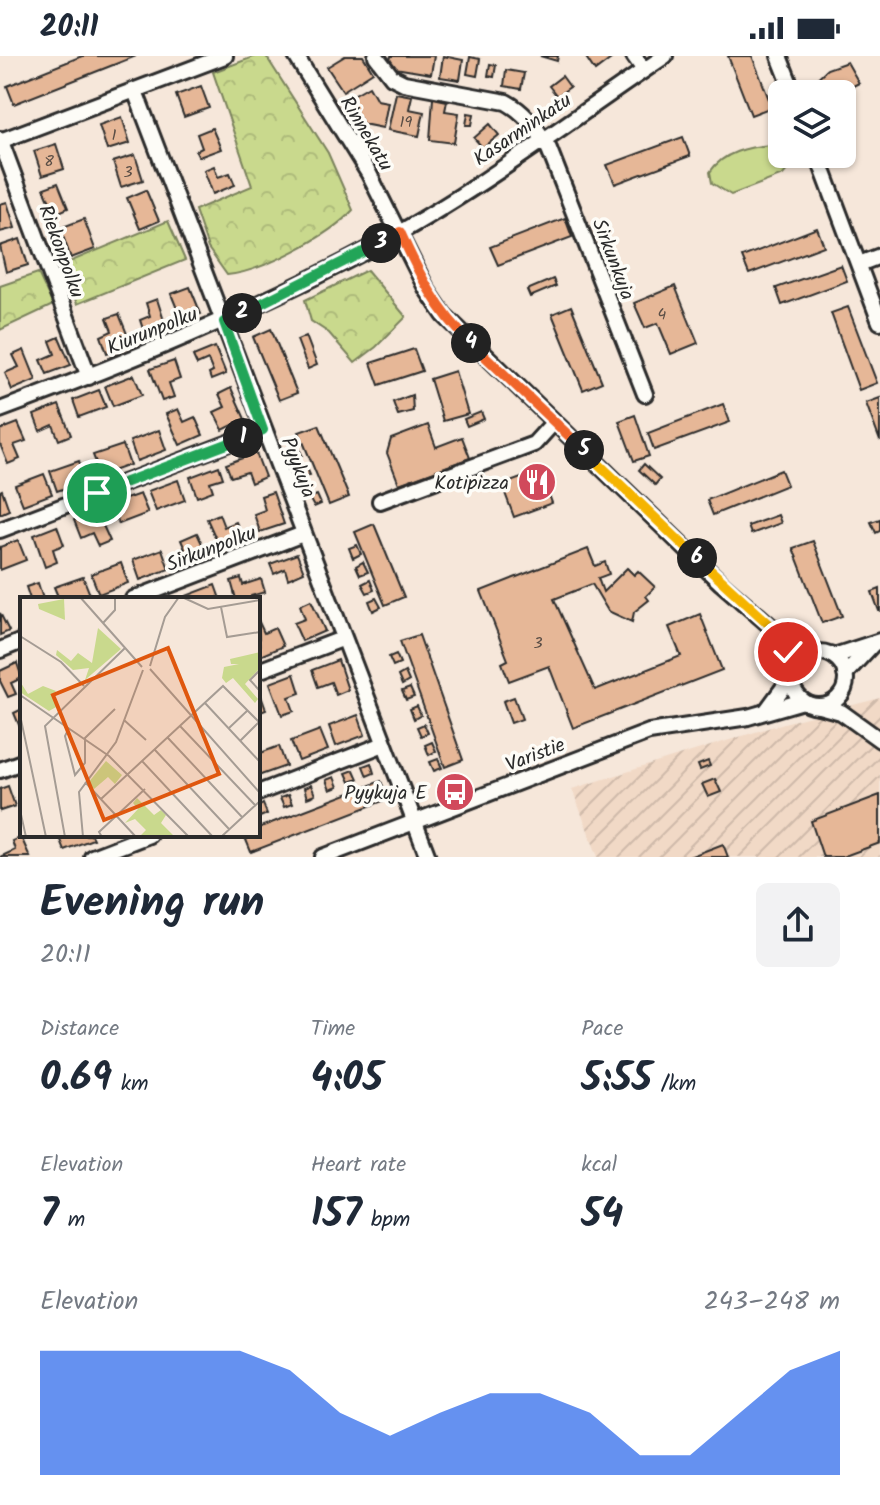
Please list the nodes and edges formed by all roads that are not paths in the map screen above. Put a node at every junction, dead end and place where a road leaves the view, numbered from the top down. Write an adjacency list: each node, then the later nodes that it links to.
1 (225, 56): 9 (street)
2 (296, 56): 13 (street, Rinnekatu)
3 (376, 56): 11 (street, Sirkunkuja)
4 (634, 56): 7 (street)
5 (665, 56): 7 (street, Kasarminkatu)
6 (779, 56): 8 (street)
7 (644, 70): 11 (street, Kasarminkatu)
8 (788, 80)
9 (135, 91): 10 (street); 16 (street, Pyykuja)
10 (0, 140): 18 (street, Riekonpolku)
11 (544, 140): 13 (street, Kasarminkatu); 19 (street, Sirkunkuja)
12 (822, 168): 15 (street)
13 (400, 232): 16 (street, Kiurunpolku); 21 (street, Rinnekatu)
14 (880, 256): 15 (street)
15 (859, 264): 17 (street)
16 (224, 322): 18 (street, Kiurunpolku); 22 (street, Pyykuja)
17 (880, 322)
18 (89, 377): 20 (street, Kiurunpolku)
19 (645, 394)
20 (0, 410)
21 (554, 422): 23 (street); 27 (street, Rinnekatu)
22 (263, 430): 24 (street); 25 (street, Pyykuja)
23 (380, 501)
24 (0, 530)
25 (303, 534): 26 (street, Sirkunpolku); 28 (street, Pyykuja)
26 (138, 597)
27 (782, 636): 32 (street); 35 (street)
28 (342, 639): 34 (street); 42 (street, Pyykuja)
29 (20, 642): 31 (street)
30 (877, 643): 33 (street); 36 (street)
31 (0, 650)
32 (813, 653): 33 (street); 35 (street)
33 (834, 656): 36 (street)
34 (260, 670)
35 (793, 672): 38 (street); 39 (street)
36 (845, 674): 37 (street)
37 (842, 691): 38 (street); 40 (street)
38 (809, 703): 39 (street, Varistie); 40 (street)
39 (767, 710): 46 (street, Varistie)
40 (861, 726): 41 (street)
41 (880, 740)
42 (384, 744): 45 (street); 46 (street, Pyykuja)
43 (20, 763): 44 (street)
44 (0, 770)
45 (260, 792)
46 (416, 822): 49 (street, Varistie); 50 (street, Pyykuja)
47 (144, 837): 48 (street)
48 (92, 857)
49 (323, 857)
50 (428, 857)

